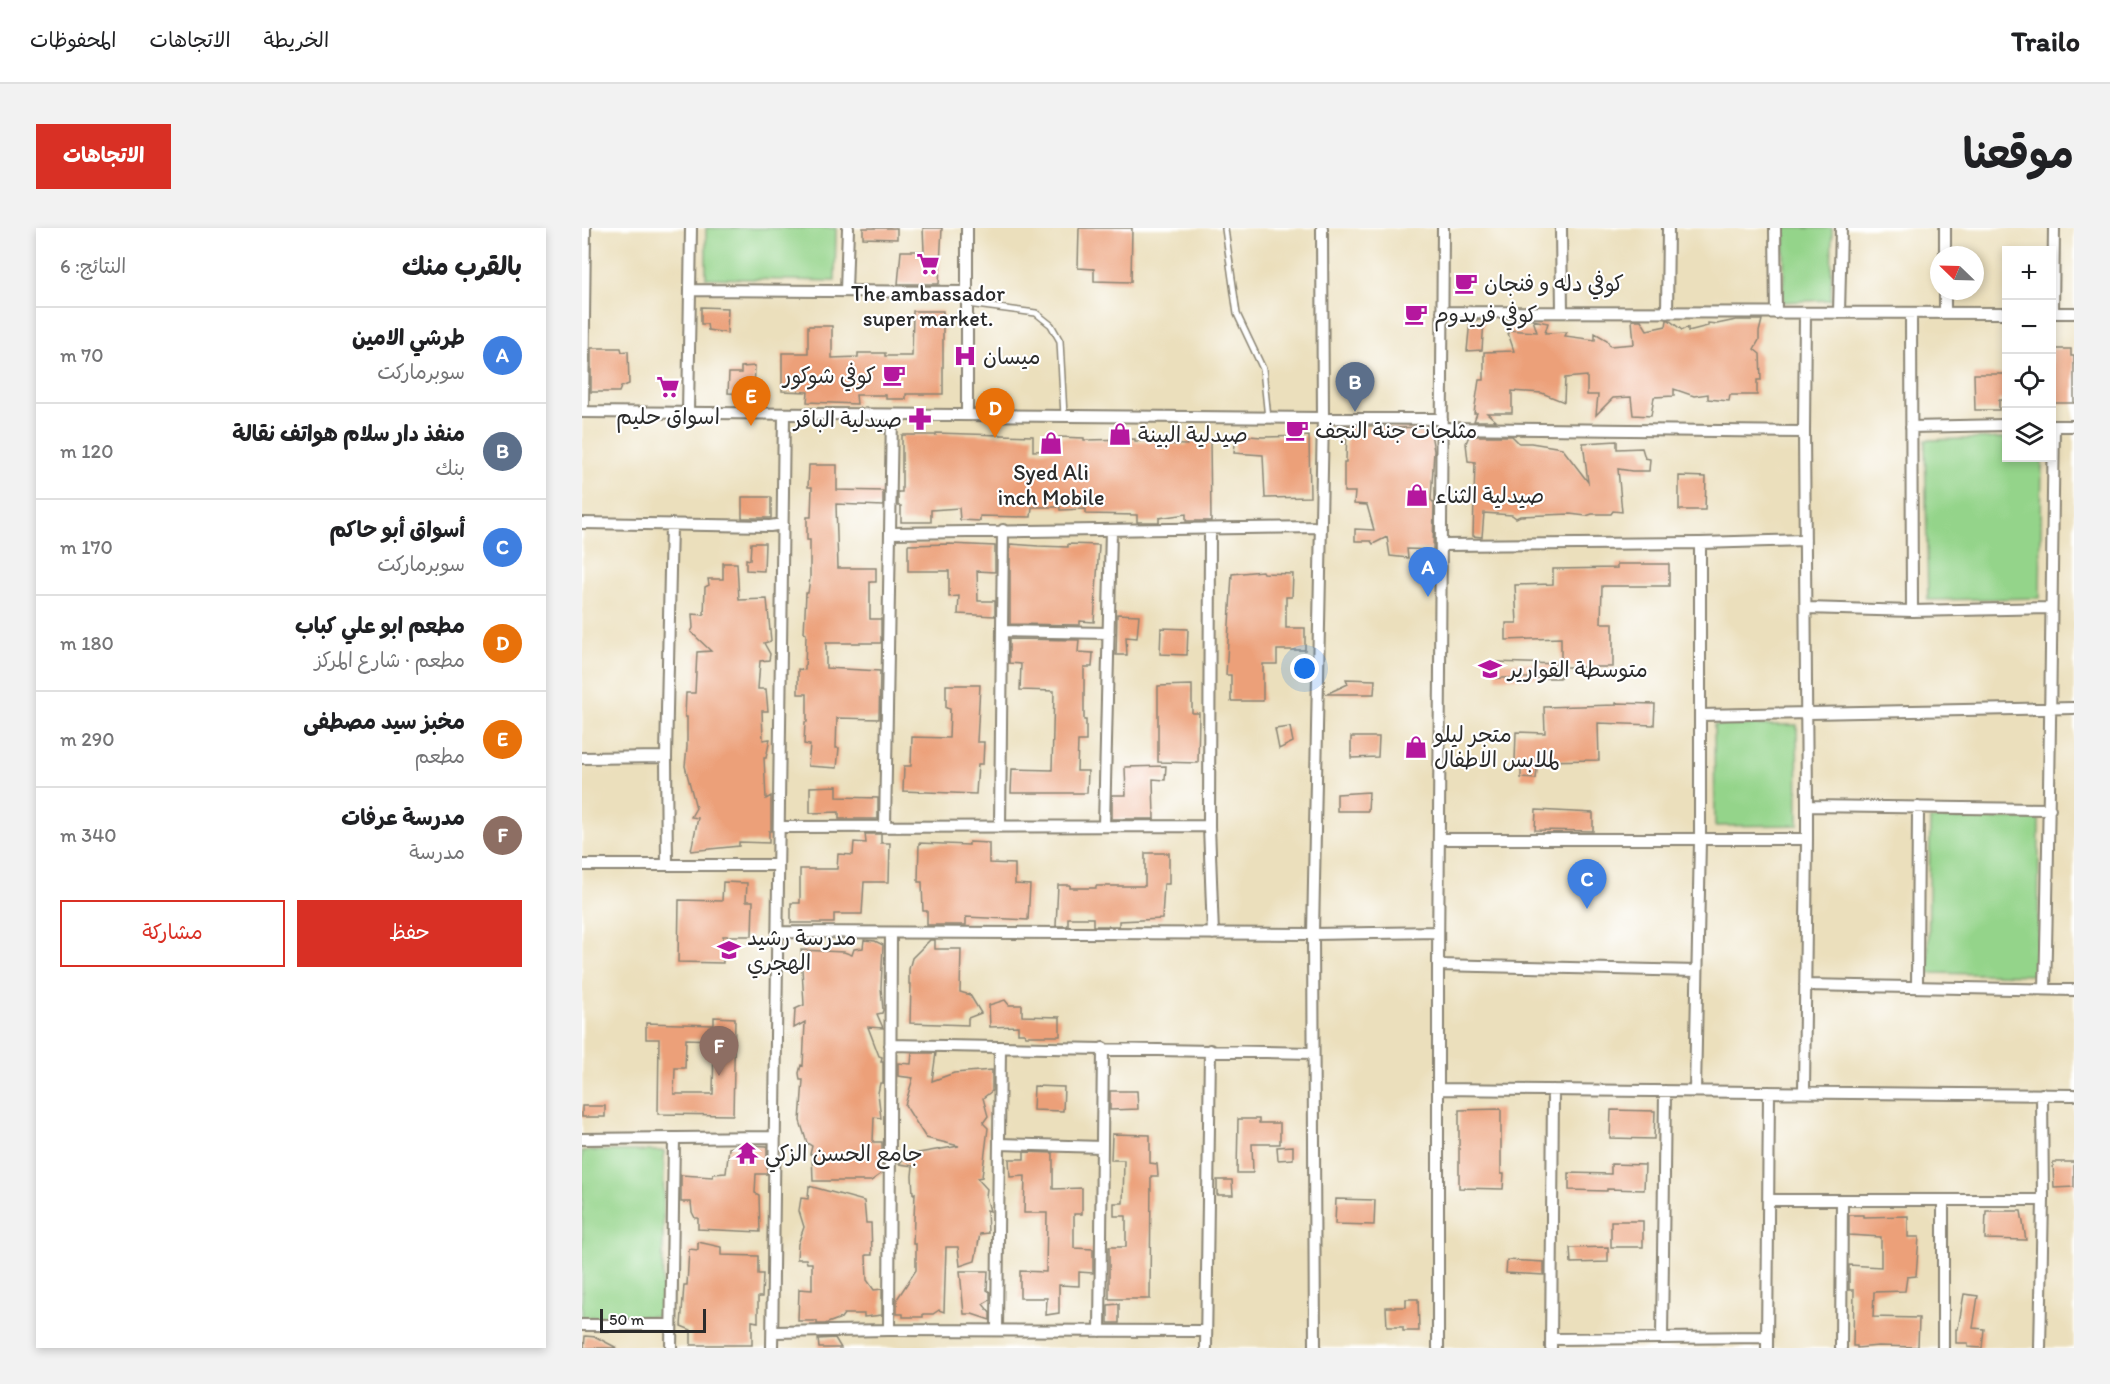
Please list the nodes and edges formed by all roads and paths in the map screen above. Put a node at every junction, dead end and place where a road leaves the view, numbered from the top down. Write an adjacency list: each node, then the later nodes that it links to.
1 (585, 228): 32 (street)
2 (691, 228): 15 (street)
3 (848, 228): 16 (street)
4 (967, 228): 17 (street)
5 (1322, 228): 39 (street)
6 (1443, 228): 21 (street)
7 (1561, 228): 22 (street)
8 (1668, 228): 23 (street)
9 (1775, 228): 24 (street)
10 (1841, 228): 26 (street)
11 (1945, 228): 14 (street)
12 (2054, 228): 19 (street)
13 (1225, 229): 38 (lane)
14 (1945, 246)
15 (690, 290): 16 (street); 33 (street)
16 (846, 291): 17 (street)
17 (967, 292): 20 (street)
18 (1945, 300): 28 (street)
19 (2052, 300)
20 (967, 304): 36 (street); 37 (lane)
21 (1442, 312): 22 (street); 40 (street)
22 (1562, 312): 23 (street)
23 (1667, 313): 24 (street)
24 (1776, 313): 25 (street)
25 (1805, 313): 26 (street); 45 (street)
26 (1839, 313): 27 (street)
27 (1911, 313): 28 (street); 44 (street)
28 (1945, 313): 29 (street)
29 (2002, 313)
30 (2056, 313): 31 (street)
31 (2074, 313)
32 (582, 412): 33 (street)
33 (688, 413): 34 (street)
34 (784, 414): 35 (street); 49 (street)
35 (892, 415): 36 (street); 54 (street)
36 (967, 415): 37 (street)
37 (1064, 416): 38 (street)
38 (1268, 418): 39 (street)
39 (1323, 418): 40 (street); 50 (street)
40 (1442, 424): 45 (street); 57 (street)
41 (2002, 426): 44 (street)
42 (2056, 426): 43 (street)
43 (2074, 426)
44 (1911, 427): 60 (street)
45 (1804, 432): 55 (street)
46 (2053, 462): 59 (street)
47 (582, 523): 48 (street)
48 (670, 524): 49 (street); 67 (street)
49 (783, 524): 75 (street)
50 (1320, 527): 51 (street); 87 (street)
51 (1210, 529): 53 (street); 74 (street)
52 (1003, 530): 53 (street); 54 (street); 61 (street)
53 (1111, 530): 62 (street)
54 (891, 533): 76 (street)
55 (1805, 540): 56 (street); 58 (street)
56 (1700, 543): 57 (street); 66 (street)
57 (1442, 545): 78 (street)
58 (1806, 608): 60 (street); 65 (street)
59 (2051, 608): 60 (street); 63 (street)
60 (1912, 610)
61 (1002, 631): 62 (street); 72 (street)
62 (1109, 633): 73 (street)
63 (2049, 708): 64 (street); 65 (street); 71 (street)
64 (2074, 708)
65 (1807, 712): 66 (street); 69 (street)
66 (1700, 714): 79 (street)
67 (666, 757): 68 (street); 80 (street)
68 (582, 758)
69 (1807, 806): 70 (street); 77 (street)
70 (1918, 807): 71 (street); 91 (street)
71 (2050, 809): 92 (street)
72 (1000, 826): 73 (street); 76 (street)
73 (1104, 826): 74 (street)
74 (1209, 826): 86 (street)
75 (779, 827): 76 (street); 81 (street)
76 (885, 827)
77 (1807, 838): 79 (street); 90 (street)
78 (1439, 839): 79 (street); 84 (street)
79 (1700, 840): 89 (street)
80 (667, 865): 81 (street); 82 (street)
81 (778, 865): 83 (street)
82 (582, 866)
83 (778, 932): 85 (street); 107 (street)
84 (1438, 932): 87 (street); 88 (street)
85 (891, 933): 86 (street); 94 (street)
86 (1213, 934): 87 (street)
87 (1313, 934): 98 (street)
88 (1438, 965): 89 (street); 99 (street)
89 (1697, 970): 102 (street)
90 (1805, 985): 91 (street); 104 (street)
91 (1917, 987): 92 (street)
92 (2045, 989): 93 (street)
93 (2074, 990)
94 (890, 1045): 95 (street); 118 (street)
95 (1000, 1047): 96 (street); 110 (street)
96 (1103, 1048): 97 (street); 111 (street)
97 (1210, 1050): 98 (street); 121 (street)
98 (1313, 1053): 129 (street)
99 (1438, 1089): 100 (street); 130 (street)
100 (1553, 1090): 101 (street); 125 (street)
101 (1665, 1091): 102 (street); 123 (street)
102 (1695, 1091): 103 (street)
103 (1769, 1092): 104 (street); 112 (street)
104 (1804, 1092): 105 (street)
105 (2042, 1094): 106 (street); 114 (street)
106 (2074, 1095)
107 (775, 1137): 108 (street); 122 (street)
108 (674, 1138): 109 (street); 117 (street)
109 (582, 1139)
110 (999, 1144): 111 (street); 119 (street)
111 (1102, 1147): 120 (street)
112 (1768, 1200): 113 (street); 124 (street)
113 (1842, 1200): 115 (street); 131 (street)
114 (2043, 1200): 115 (street); 133 (street)
115 (1943, 1201): 132 (street)
116 (582, 1325): 117 (street)
117 (671, 1325): 126 (street)
118 (889, 1330): 119 (street); 122 (street)
119 (997, 1330): 120 (street)
120 (1100, 1331): 121 (street)
121 (1206, 1331): 128 (street)
122 (773, 1332): 127 (street)
123 (1662, 1338): 124 (street); 125 (street)
124 (1767, 1343)
125 (1551, 1344)
126 (671, 1348)
127 (772, 1348)
128 (1206, 1348)
129 (1315, 1348)
130 (1438, 1348)
131 (1840, 1348)
132 (1943, 1348)
133 (2040, 1348)

